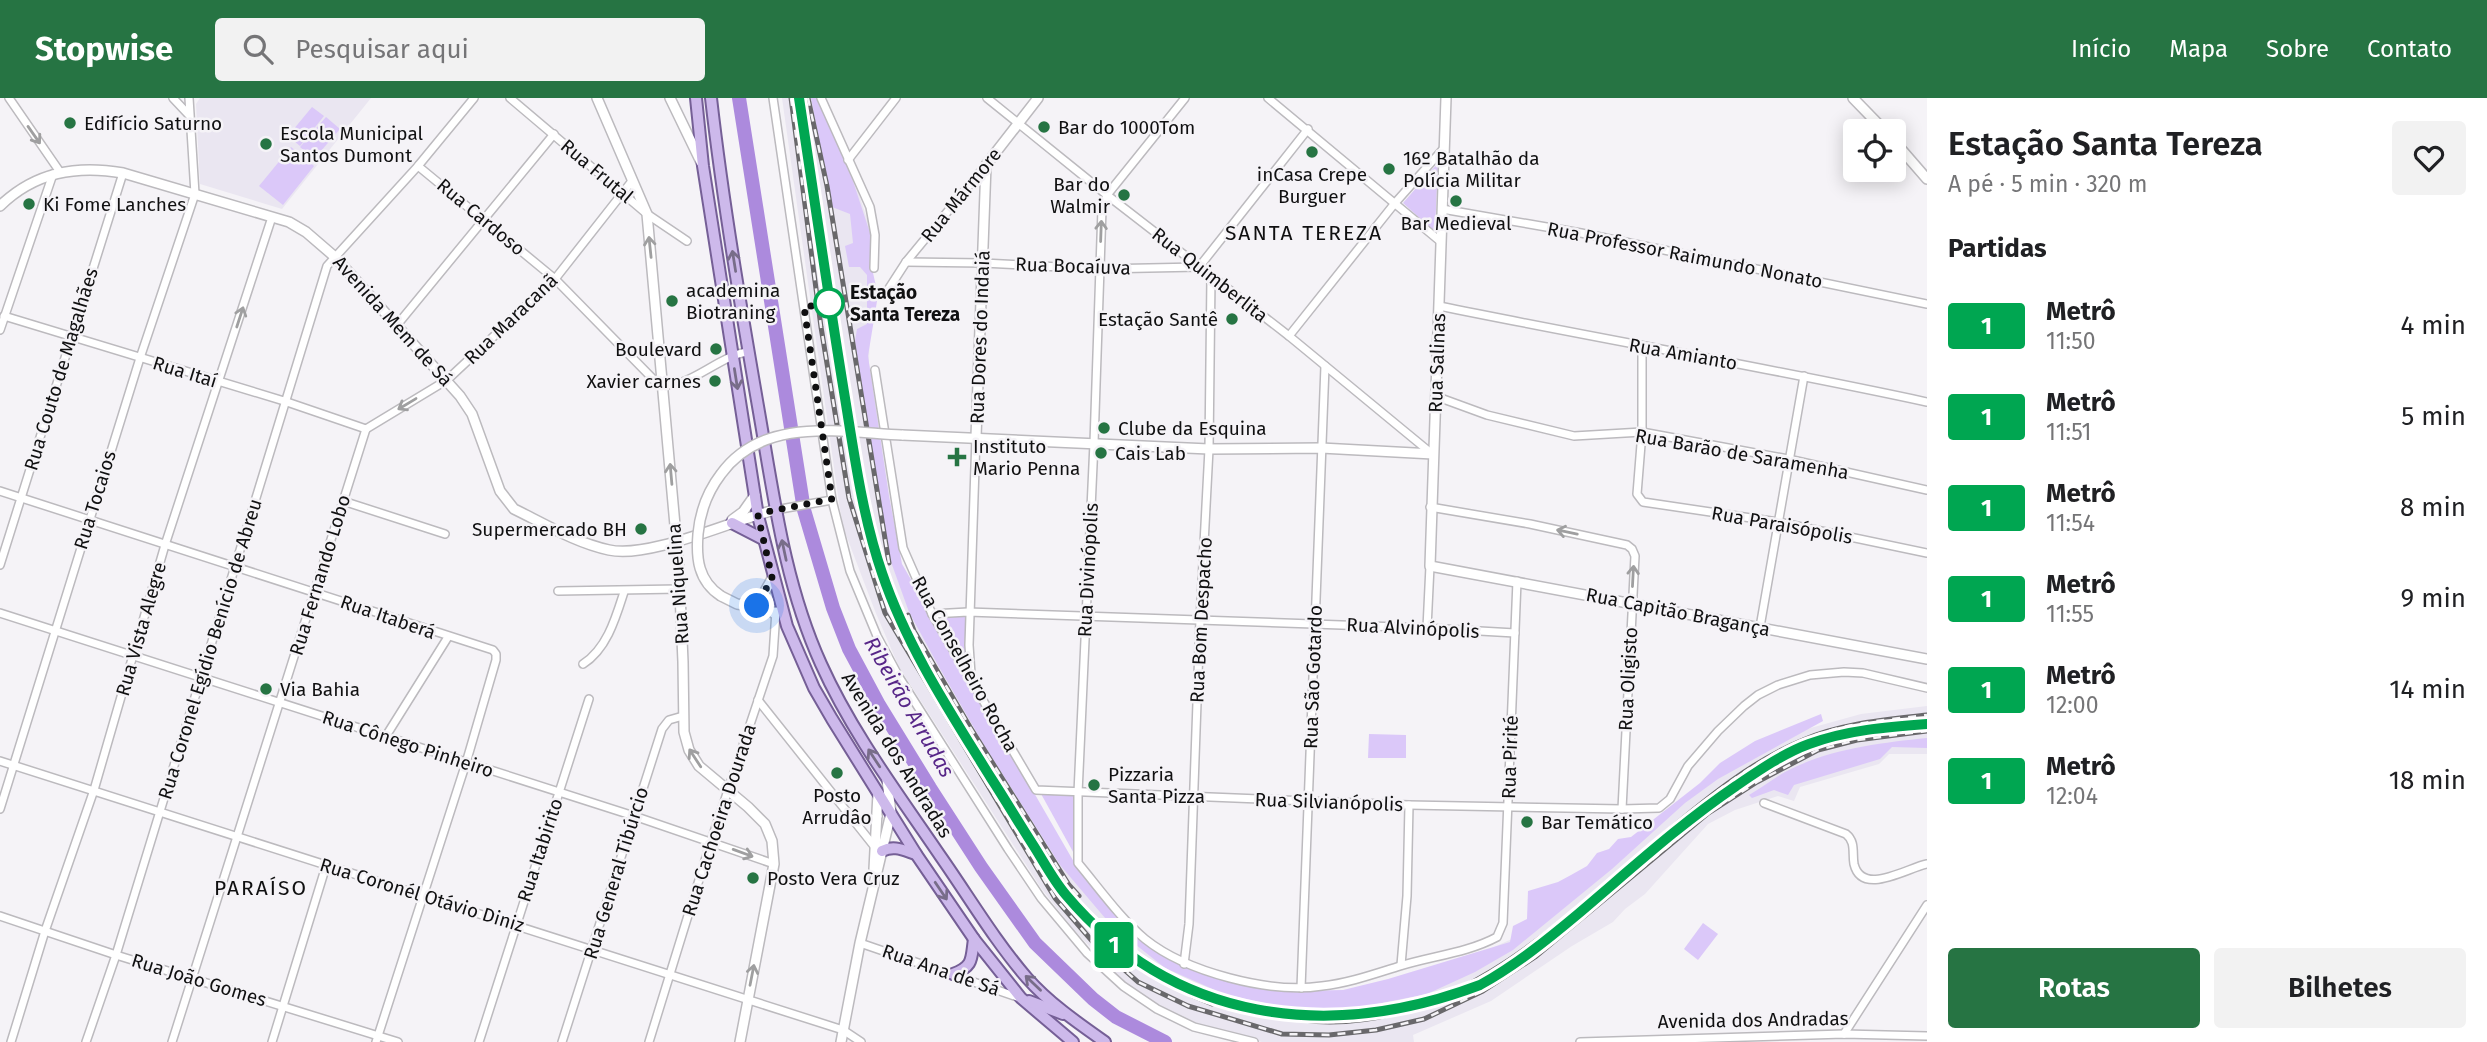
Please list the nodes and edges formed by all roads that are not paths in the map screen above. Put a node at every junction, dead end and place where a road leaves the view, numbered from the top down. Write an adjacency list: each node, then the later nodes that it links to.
1 (9, 98): 30 (street, one-way to 30)
2 (173, 98): 19 (street)
3 (189, 98): 19 (street)
4 (474, 98): 28 (street, Rua Coronel Egídio Benício de Abreu)
5 (510, 98): 23 (street, Rua Frutal)
6 (597, 98): 33 (street, Rua Niquelina)
7 (670, 98): 29 (street)
8 (696, 98): 29 (main road, Avenida dos Andradas)
9 (711, 98): 62 (main road, Avenida dos Andradas, one-way to 9)
10 (773, 98): 86 (street)
11 (821, 98): 26 (street)
12 (896, 98): 26 (street)
13 (987, 98): 21 (street, Rua Quimberlita)
14 (1038, 98): 21 (street, Rua Mármore)
15 (1185, 98): 36 (street)
16 (1268, 98): 22 (street)
17 (1446, 98): 24 (street, Rua Salinas)
18 (1853, 98): 20 (street)
19 (189, 115): 35 (street)
20 (1873, 119)
21 (1017, 123): 27 (street, Rua Mármore); 36 (street, Rua Quimberlita)
22 (1308, 130): 37 (street); 48 (street)
23 (554, 134): 34 (street, Rua Frutal); 42 (street)
24 (1444, 148): 37 (street); 39 (street, Rua Salinas)
25 (1906, 154): 32 (street)
26 (848, 160): 49 (street)
27 (986, 164): 46 (street, Rua Mármore); 47 (street, Rua Dores do Indaiá)
28 (418, 166): 42 (street, Rua Cardoso); 45 (street, Rua Coronel Egídio Benício de Abreu)
29 (703, 166): 63 (main road, Avenida dos Andradas)
30 (56, 173): 31 (street, Avenida Mem de Sá); 38 (street, Avenida Mem de Sá); 56 (street)
31 (123, 173): 35 (street, Avenida Mem de Sá); 60 (street, Rua Couto de Magalhães)
32 (1927, 178)
33 (632, 181): 34 (street, Rua Maracanã); 40 (street, Rua Niquelina)
34 (623, 193): 40 (street, Rua Frutal); 52 (street, Rua Maracanã)
35 (195, 194): 41 (street, Avenida Mem de Sá); 64 (street, Rua Tocaios)
36 (1107, 195): 48 (street, Rua Quimberlita); 50 (street, Rua Divinópolis, one-way to 36)
37 (1395, 202): 44 (street); 59 (street)
38 (0, 206)
39 (1442, 209): 44 (street, Rua Salinas); 54 (street, Rua Professor Raimundo Nonato)
40 (647, 214): 43 (street, Rua Frutal); 70 (street, Rua Niquelina, one-way to 40)
41 (272, 217): 45 (street, Avenida Mem de Sá); 69 (street, Rua Vista Alegre, one-way to 41)
42 (484, 219): 52 (street, Rua Cardoso); 57 (street)
43 (687, 241)
44 (1441, 242): 55 (street, Rua Salinas)
45 (335, 257): 57 (street, Avenida Mem de Sá); 72 (street, Rua Coronel Egídio Benício de Abreu)
46 (906, 262): 47 (street, Rua Bocaíuva); 53 (street, Rua Mármore)
47 (983, 263): 50 (street, Rua Bocaíuva); 76 (street, Rua Dores do Indaiá)
48 (1199, 267): 50 (street, Rua Bocaíuva); 51 (street, Rua Quimberlita)
49 (874, 268)
50 (1099, 269): 77 (street, Rua Divinópolis)
51 (1211, 277): 59 (street, Rua Quimberlita); 79 (street, Rua Bom Despacho)
52 (555, 279): 68 (street, Rua Maracanã); 70 (street, Rua Cardoso)
53 (886, 293)
54 (1927, 304)
55 (1439, 306): 61 (street, Rua Amianto); 71 (street, Rua Salinas)
56 (4, 316): 58 (street); 60 (street, Rua Itaí)
57 (397, 325): 68 (street, Avenida Mem de Sá)
58 (0, 330)
59 (1289, 336): 65 (street, Rua Quimberlita)
60 (71, 337): 64 (street, Rua Itaí); 85 (street, Rua Couto de Magalhães)
61 (1642, 347): 67 (street, Rua Amianto); 75 (street)
62 (749, 352): 63 (street); 89 (main road, Avenida dos Andradas)
63 (732, 355): 70 (street); 84 (main road, Avenida dos Andradas, one-way to 84)
64 (140, 358): 69 (street, Rua Itaí); 91 (street, Rua Tocaios)
65 (1325, 366): 78 (street, Rua São Gotardo); 80 (street, Rua Quimberlita)
66 (875, 369): 114 (street, Rua Conselheiro Rocha)
67 (1804, 376): 73 (street, Rua Amianto); 81 (street)
68 (447, 380): 74 (street, Rua Maracanã, one-way to 74); 96 (street, Avenida Mem de Sá)
69 (219, 382): 72 (street, Rua Itaí); 97 (street, Rua Vista Alegre)
70 (663, 386): 96 (street, Rua Niquelina, one-way to 70)
71 (1435, 396): 75 (street, Rua Barão de Saramenha); 80 (street, Rua Salinas)
72 (284, 401): 74 (street, Rua Itaí); 101 (street, Rua Coronel Egídio Benício de Abreu)
73 (1927, 402)
74 (366, 429): 87 (street, Rua Fernando Lobo)
75 (1642, 432): 81 (street, Rua Barão de Saramenha); 92 (street, Rua Paraisópolis)
76 (975, 437): 77 (street); 110 (street, bridge); 111 (street, Rua Dores do Indaiá)
77 (1094, 443): 79 (street); 115 (street, Rua Divinópolis)
78 (1321, 448): 79 (street); 80 (street); 117 (street, Rua São Gotardo)
79 (1209, 449): 116 (street, Rua Bom Despacho)
80 (1432, 454): 88 (street, Rua Salinas)
81 (1788, 459): 82 (street, Rua Barão de Saramenha); 92 (street)
82 (1927, 490)
83 (0, 491): 85 (street, Rua Itaberá)
84 (755, 495): 90 (main road, Avenida dos Andradas); 93 (street, Avenida Mem de Sá)
85 (21, 499): 91 (street, Rua Itaberá); 99 (street, Rua Couto de Magalhães)
86 (832, 499): 89 (street); 200 (street)
87 (343, 502): 94 (street); 105 (street, Rua Fernando Lobo)
88 (1430, 507): 100 (street, Rua Salinas); 109 (street, Rua Oligisto, one-way to 88)
89 (775, 510): 90 (street, Avenida Mem de Sá); 138 (main road, Avenida dos Andradas, one-way to 89)
90 (758, 516): 93 (street, Avenida Mem de Sá); 95 (main road, Avenida dos Andradas)
91 (89, 521): 97 (street, Rua Itaberá); 121 (street, Rua Tocaios)
92 (1778, 522): 98 (street, Rua Paraisópolis); 119 (street)
93 (728, 524): 95 (main road); 96 (street, Avenida Mem de Sá)
94 (445, 534)
95 (763, 539): 102 (main road, Avenida dos Andradas)
96 (676, 542): 104 (street, Rua Niquelina)
97 (165, 545): 101 (street, Rua Itaberá); 124 (street, Rua Vista Alegre)
98 (1927, 553)
99 (0, 565)
100 (1430, 566): 103 (street, Rua Capitão Bragança); 120 (street, Rua Salinas)
101 (234, 567): 105 (street, Rua Itaberá); 128 (street, Rua Coronel Egídio Benício de Abreu)
102 (772, 577): 108 (main road, Avenida dos Andradas); 110 (street)
103 (1517, 581): 109 (street, Rua Capitão Bragança); 122 (street, Rua Pirité)
104 (680, 589): 107 (street); 133 (street, Rua Niquelina)
105 (313, 591): 123 (street, Rua Itaberá); 132 (street, Rua Fernando Lobo)
106 (558, 591): 107 (street)
107 (624, 592): 126 (street)
108 (778, 597): 113 (street, Rua Cachoeira Dourada); 118 (main road, Avenida dos Andradas)
109 (1632, 603): 119 (street, Rua Capitão Bragança); 151 (street, Rua Oligisto)
110 (753, 604): 113 (street)
111 (970, 612): 114 (street, Rua Alvinópolis); 115 (street, Rua Alvinópolis); 127 (street, Rua Dores do Indaiá)
112 (0, 613): 121 (street, Rua Cônego Pinheiro)
113 (775, 614): 118 (main road); 131 (street, Rua Cachoeira Dourada)
114 (932, 614): 127 (street, Rua Conselheiro Rocha)
115 (1086, 618): 116 (street, Rua Alvinópolis); 144 (street, Rua Divinópolis)
116 (1200, 620): 117 (street, Rua Alvinópolis); 145 (street, Rua Bom Despacho)
117 (1314, 624): 120 (street, Rua Alvinópolis); 146 (street, Rua São Gotardo)
118 (787, 626): 143 (main road, Avenida dos Andradas)
119 (1760, 627): 125 (street, Rua Capitão Bragança)
120 (1427, 628): 122 (street, Rua Alvinópolis)
121 (54, 631): 124 (street, Rua Cônego Pinheiro); 137 (street, Rua Tocaios)
122 (1515, 634): 149 (street, Rua Pirité)
123 (448, 637): 134 (street); 136 (street, Rua Itaberá)
124 (134, 656): 128 (street, Rua Cônego Pinheiro); 139 (street, Rua Vista Alegre)
125 (1927, 659)
126 (583, 664)
127 (971, 677): 141 (street, Rua Conselheiro Rocha)
128 (201, 679): 132 (street, Rua Cônego Pinheiro); 152 (street, Rua Coronel Egídio Benício de Abreu)
129 (1927, 688): 151 (street)
130 (589, 699): 142 (street, Rua Itabirito)
131 (758, 700): 140 (street, Rua Cachoeira Dourada); 156 (street)
132 (281, 702): 134 (street, Rua Cônego Pinheiro); 157 (street, Rua Fernando Lobo)
133 (683, 716): 140 (street, Rua Niquelina, one-way to 133); 154 (street, Rua General Tibúrcio)
134 (386, 736): 136 (street, Rua Cônego Pinheiro)
135 (0, 761): 137 (street, Rua Coronél Otávio Diniz)
136 (466, 763): 142 (street, Rua Cônego Pinheiro); 164 (street)
137 (14, 765): 139 (street, Rua Coronél Otávio Diniz); 150 (street, Rua Tocaios)
138 (887, 777): 153 (street); 182 (main road, Avenida dos Andradas, one-way to 138)
139 (94, 790): 152 (street, Rua Coronél Otávio Diniz); 168 (street, Rua Vista Alegre)
140 (729, 790): 158 (street, Rua Cachoeira Dourada); 161 (street, Rua Niquelina)
141 (1036, 790): 144 (street, Rua Silvianópolis)
142 (559, 793): 154 (street, Rua Cônego Pinheiro); 167 (street, Rua Itabirito)
143 (878, 793): 153 (main road, Avenida dos Andradas); 155 (street)
144 (1078, 793): 145 (street, Rua Silvianópolis); 173 (street, Rua Divinópolis)
145 (1194, 797): 146 (street, Rua Silvianópolis); 173 (street, Rua Bom Despacho)
146 (1308, 800): 148 (street, Rua Silvianópolis); 178 (street, Rua São Gotardo)
147 (1764, 803): 162 (street)
148 (1409, 805): 149 (street, Rua Silvianópolis); 174 (street)
149 (1508, 806): 151 (street, Rua Silvianópolis); 174 (street, Rua Pirité)
150 (0, 808)
151 (1622, 809)
152 (160, 812): 157 (street, Rua Coronél Otávio Diniz); 172 (street, Rua Coronel Egídio Benício de Abreu)
153 (891, 813): 159 (street); 160 (main road, Avenida dos Andradas)
154 (635, 816): 158 (street, Rua Cônego Pinheiro); 171 (street, Rua General Tibúrcio)
155 (878, 816): 156 (street); 159 (street)
156 (854, 821): 159 (street)
157 (238, 836): 163 (street, Rua Coronél Otávio Diniz); 177 (street, Rua Fernando Lobo)
158 (711, 841): 161 (street, Rua Cônego Pinheiro, one-way to 161); 176 (street, Rua Cachoeira Dourada)
159 (878, 849): 160 (main road); 170 (street)
160 (916, 854): 169 (main road, Avenida dos Andradas, one-way to 169)
161 (774, 864): 180 (street, Rua Niquelina, one-way to 161)
162 (1927, 864)
163 (326, 866): 164 (street, Rua Coronél Otávio Diniz); 181 (street)
164 (422, 895): 167 (street, Rua Coronél Otávio Diniz); 186 (street)
165 (1927, 905): 184 (street)
166 (0, 916): 168 (street, Rua João Gomes)
167 (517, 924): 171 (street, Rua Coronél Otávio Diniz); 192 (street, Rua Itabirito)
168 (45, 931): 172 (street, Rua João Gomes); 187 (street, Rua Vista Alegre)
169 (974, 939): 175 (main road); 179 (main road, Avenida dos Andradas)
170 (860, 943): 175 (street, Rua Ana de Sá); 183 (street)
171 (592, 950): 176 (street, Rua Coronél Otávio Diniz); 193 (street, Rua General Tibúrcio)
172 (116, 955): 177 (street, Rua João Gomes); 188 (street, Rua Coronel Egídio Benício de Abreu)
173 (1184, 964): 178 (street)
174 (1401, 965): 178 (street)
175 (953, 974): 179 (street, Rua Ana de Sá)
176 (670, 976): 180 (street, Rua Coronél Otávio Diniz); 194 (street, Rua Cachoeira Dourada)
177 (192, 977): 181 (street, Rua João Gomes); 189 (street, Rua Fernando Lobo)
178 (1301, 988)
179 (1021, 998): 182 (main road); 198 (main road, Avenida dos Andradas)
180 (748, 999): 183 (street, Rua Coronél Otávio Diniz); 195 (street, Rua Niquelina)
181 (284, 1006): 186 (street, Rua João Gomes); 190 (street)
182 (1069, 1016): 199 (main road, Avenida dos Andradas)
183 (843, 1030): 196 (street); 197 (street, Rua Coronél Otávio Diniz)
184 (1844, 1034): 185 (street, Avenida dos Andradas); 201 (street, Avenida dos Andradas)
185 (1927, 1036)
186 (377, 1039): 191 (street, Rua João Gomes)
187 (10, 1042)
188 (86, 1042)
189 (172, 1042)
190 (272, 1042)
191 (398, 1042)
192 (480, 1042)
193 (562, 1042)
194 (649, 1042)
195 (740, 1042)
196 (841, 1042)
197 (861, 1042)
198 (1073, 1042)
199 (1105, 1042)
200 (1254, 1042)
201 (1580, 1042)

